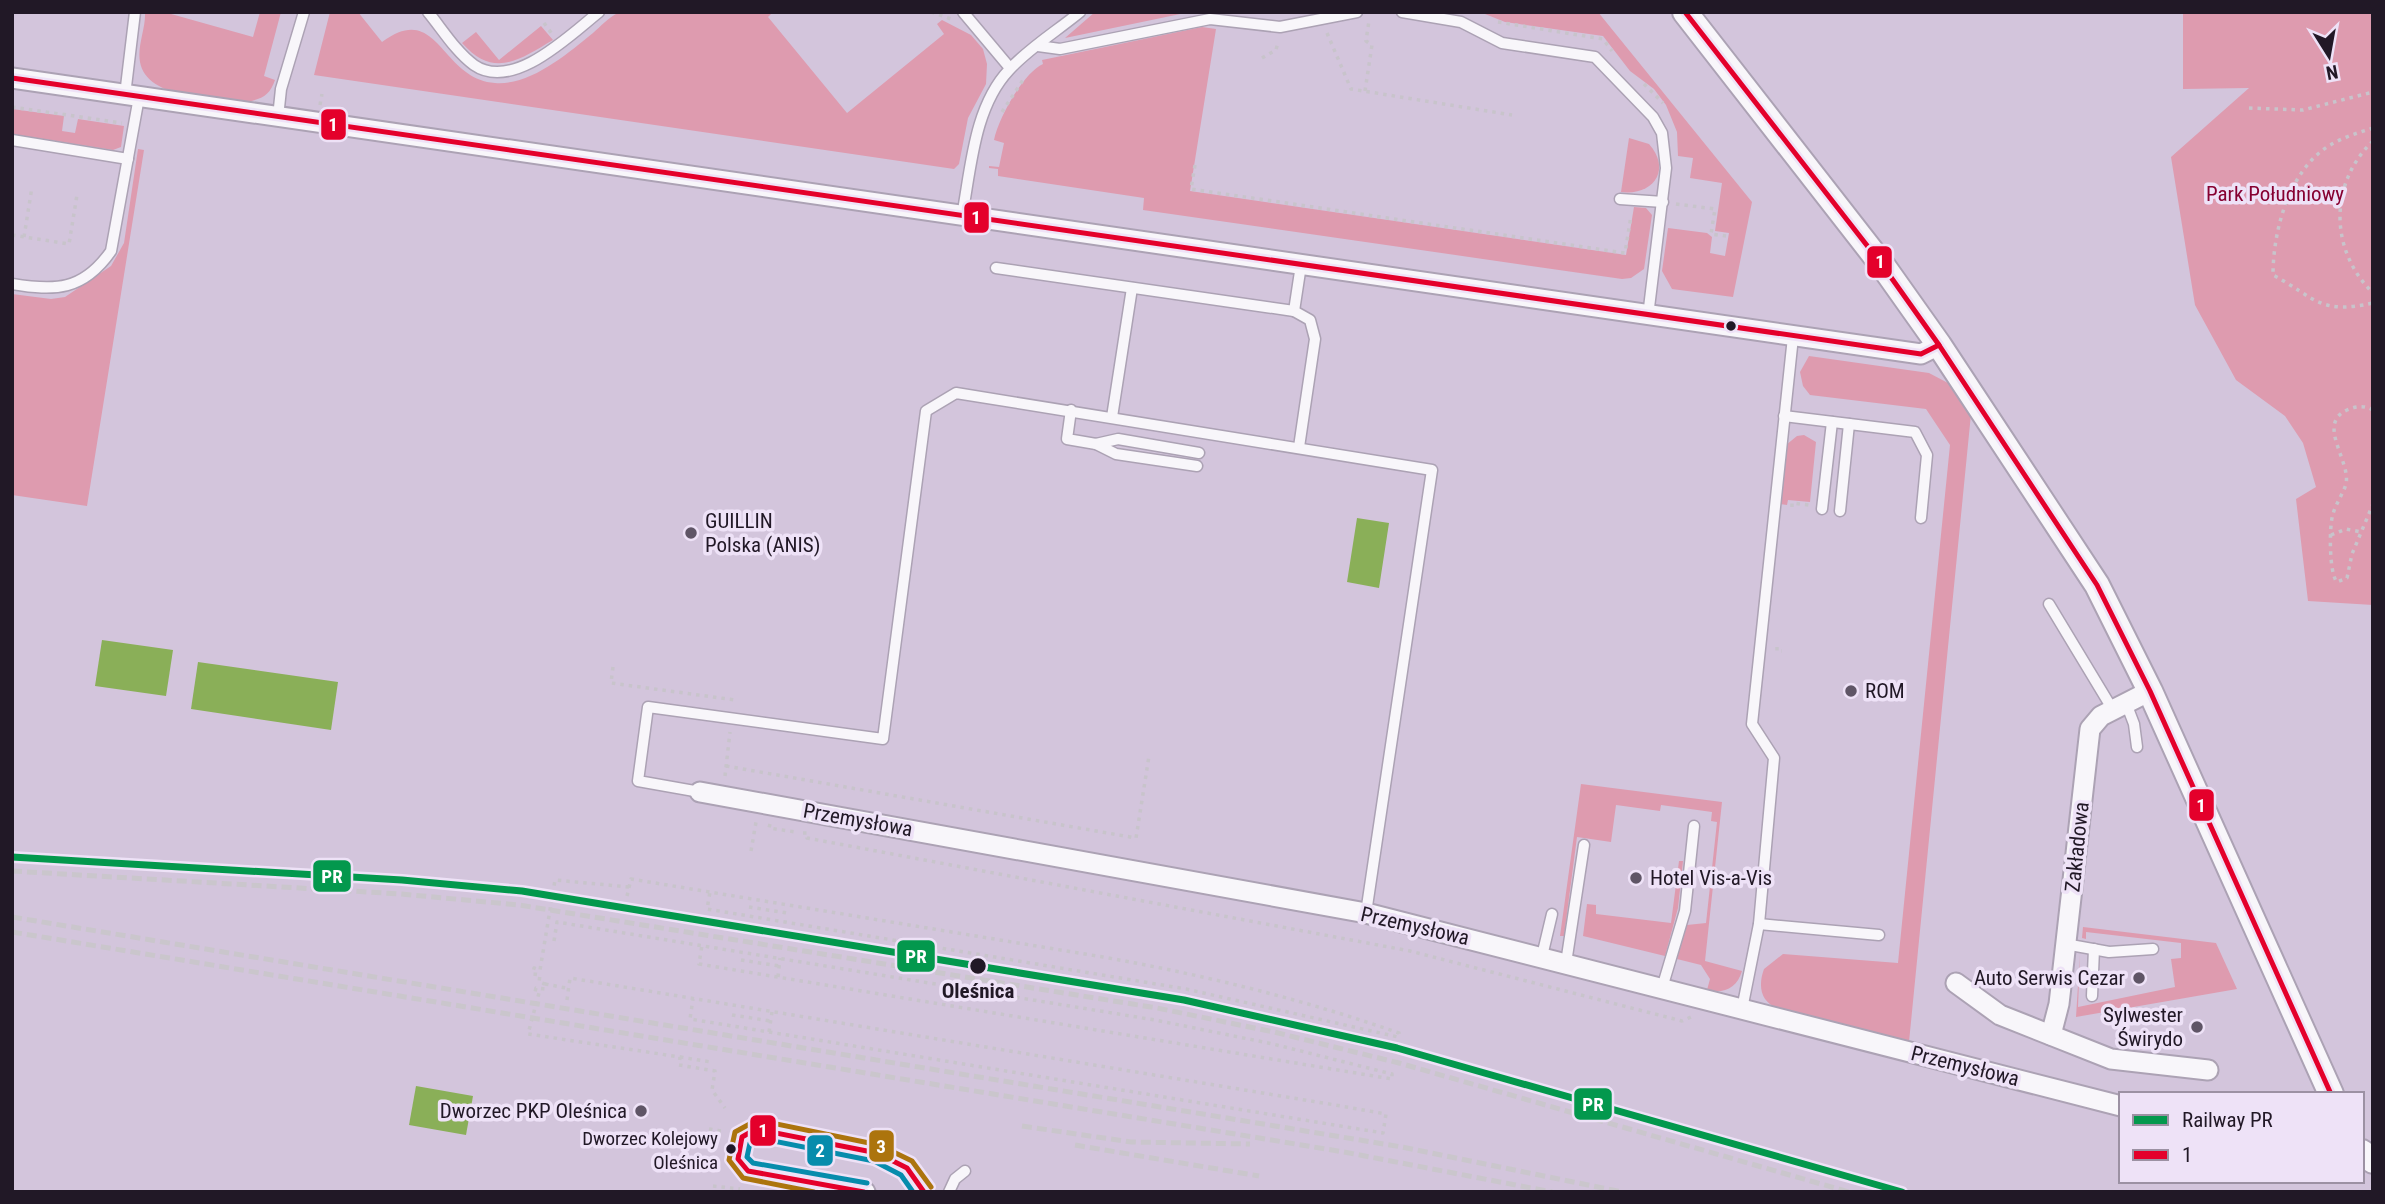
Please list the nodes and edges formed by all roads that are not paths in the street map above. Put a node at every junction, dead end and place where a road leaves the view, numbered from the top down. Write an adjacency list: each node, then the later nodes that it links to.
1 (135, 12): 13 (lane)
2 (304, 12): 14 (lane)
3 (428, 12): 4 (lane)
4 (599, 12)
5 (963, 12): 11 (lane)
6 (1080, 12): 10 (lane)
7 (1357, 12): 10 (lane)
8 (1402, 12): 18 (lane)
9 (1685, 12): 27 (street)
10 (1038, 46): 11 (lane)
11 (1010, 68): 19 (lane)
12 (12, 78): 13 (street)
13 (132, 96): 14 (street); 16 (lane)
14 (278, 117): 19 (street)
15 (12, 140): 16 (lane)
16 (128, 159): 22 (lane)
17 (1620, 199): 18 (lane)
18 (1663, 202): 25 (lane)
19 (962, 216): 20 (street)
20 (1301, 265): 24 (lane); 25 (street)
21 (996, 268): 23 (lane)
22 (12, 284)
23 (1132, 288): 24 (lane); 30 (lane)
24 (1294, 311): 34 (lane)
25 (1647, 316): 26 (street)
26 (1793, 337): 27 (street); 29 (lane)
27 (1940, 345): 41 (street)
28 (1071, 410): 30 (lane); 33 (lane); 44 (lane)
29 (1784, 416): 31 (lane); 49 (lane)
30 (1112, 417): 34 (lane)
31 (1832, 422): 32 (lane); 37 (lane)
32 (1849, 424): 38 (lane); 39 (lane)
33 (1096, 444): 35 (lane); 36 (lane)
34 (1299, 447): 47 (lane)
35 (1199, 453)
36 (1197, 466)
37 (1822, 509)
38 (1839, 511)
39 (1921, 519)
40 (2049, 604): 42 (lane)
41 (2150, 691): 42 (street, Zakładowa); 62 (street)
42 (2120, 707): 43 (lane); 51 (street, Zakładowa)
43 (2137, 747)
44 (700, 792): 47 (street, Przemysłowa)
45 (1694, 826): 57 (lane)
46 (1584, 845): 55 (lane)
47 (1366, 913): 54 (street, Przemysłowa)
48 (1552, 914): 54 (lane)
49 (1759, 924): 50 (lane); 59 (lane)
50 (1879, 934)
51 (2066, 944): 52 (lane); 60 (street, Zakładowa)
52 (2094, 949): 53 (lane); 58 (lane)
53 (2153, 949)
54 (1542, 957): 55 (street, Przemysłowa)
55 (1566, 963): 57 (street, Przemysłowa)
56 (1956, 983): 60 (street)
57 (1662, 988): 59 (street, Przemysłowa)
58 (2092, 996)
59 (1742, 1009): 63 (street, Przemysłowa)
60 (2051, 1035): 61 (street)
61 (2208, 1070)
62 (2330, 1092)
63 (2119, 1105)
64 (965, 1171): 67 (lane)
65 (865, 1192): 66 (street)
66 (924, 1192)
67 (950, 1192)

